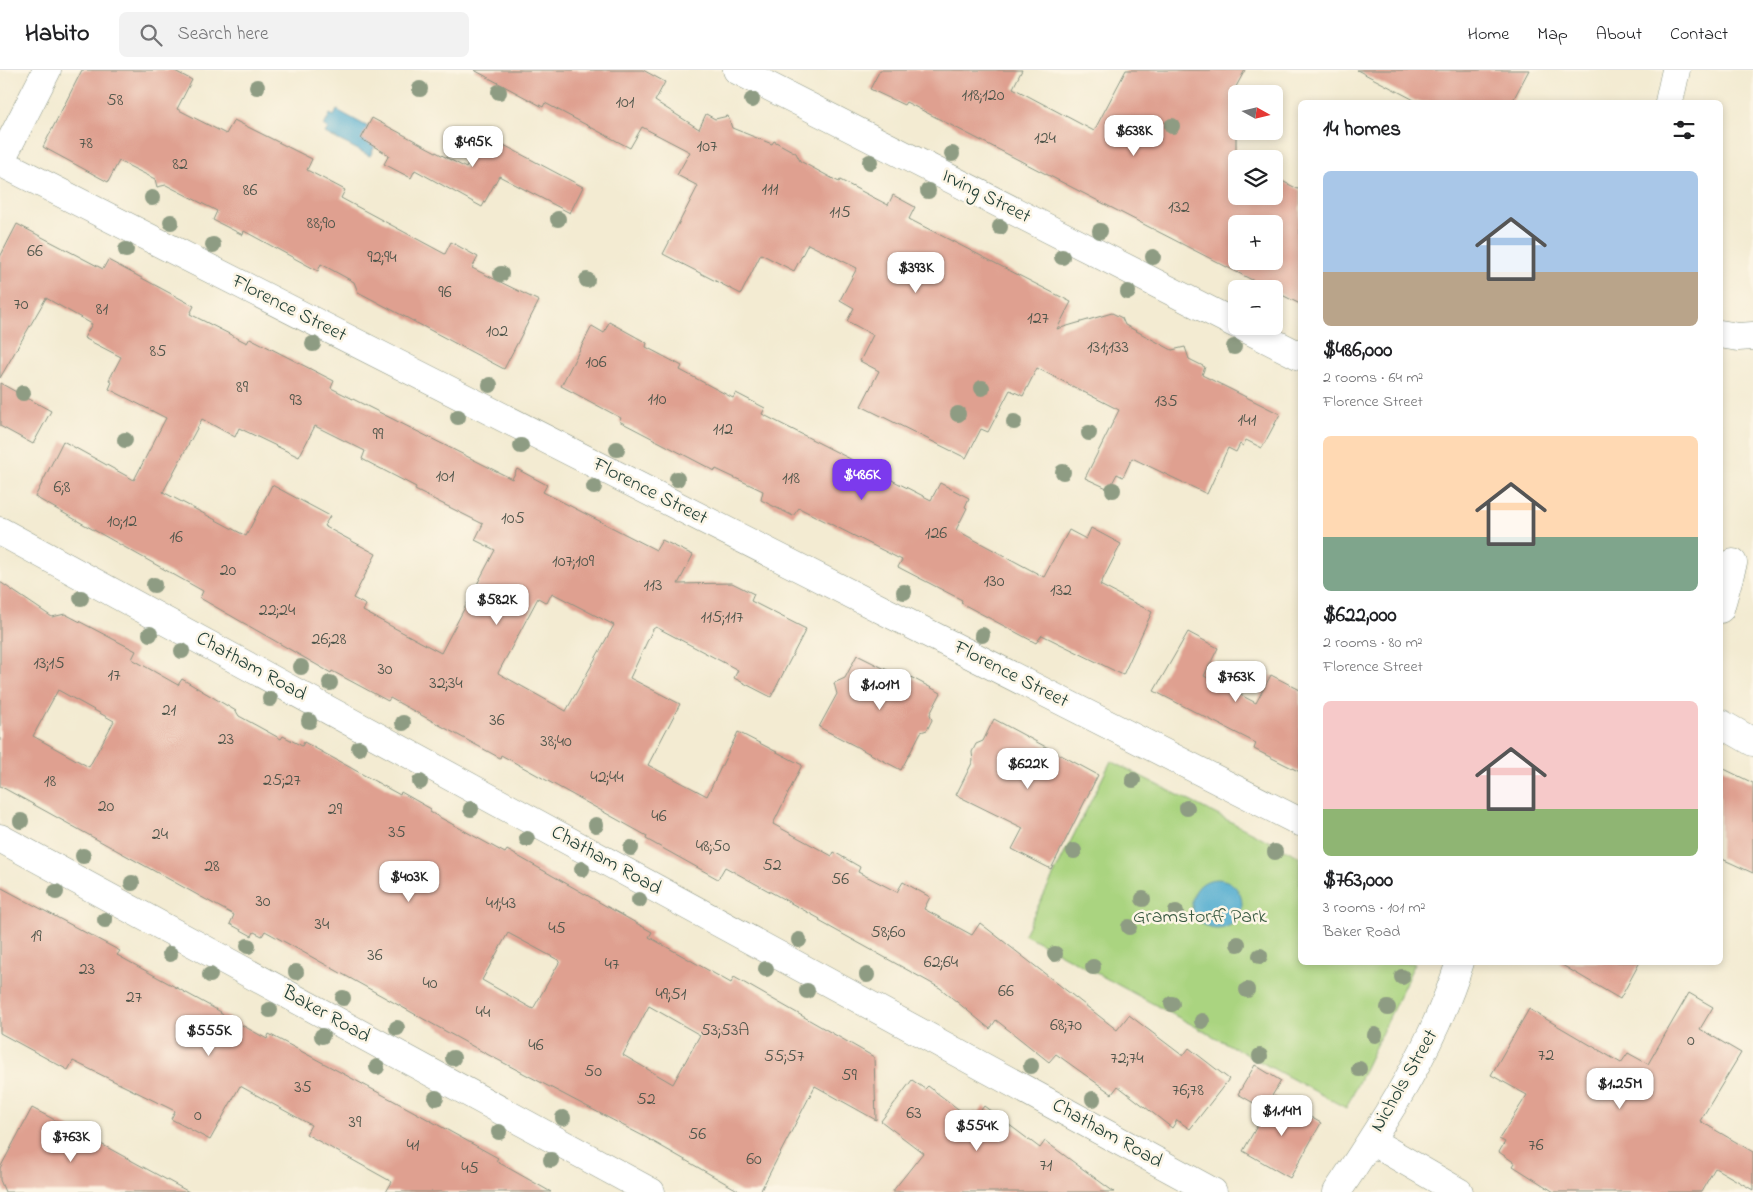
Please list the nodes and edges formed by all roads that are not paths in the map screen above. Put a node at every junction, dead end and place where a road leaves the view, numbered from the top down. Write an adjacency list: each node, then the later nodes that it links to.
1 (47, 70): 3 (street)
2 (736, 70): 4 (street, Irving Street)
3 (0, 162): 14 (street, Florence Street)
4 (1228, 320)
5 (1259, 335): 8 (street)
6 (1723, 335): 7 (street)
7 (1753, 336)
8 (1298, 355)
9 (0, 531): 19 (street, Chatham Road)
10 (1733, 563): 11 (street)
11 (1723, 598)
12 (1723, 725): 13 (street)
13 (1753, 742)
14 (1298, 821)
15 (0, 838): 18 (street, Baker Road)
16 (1459, 965): 17 (street, Nichols Street)
17 (1371, 1141): 20 (street, Nichols Street); 21 (street)
18 (651, 1192)
19 (1213, 1192)
20 (1336, 1192)
21 (1459, 1192)

